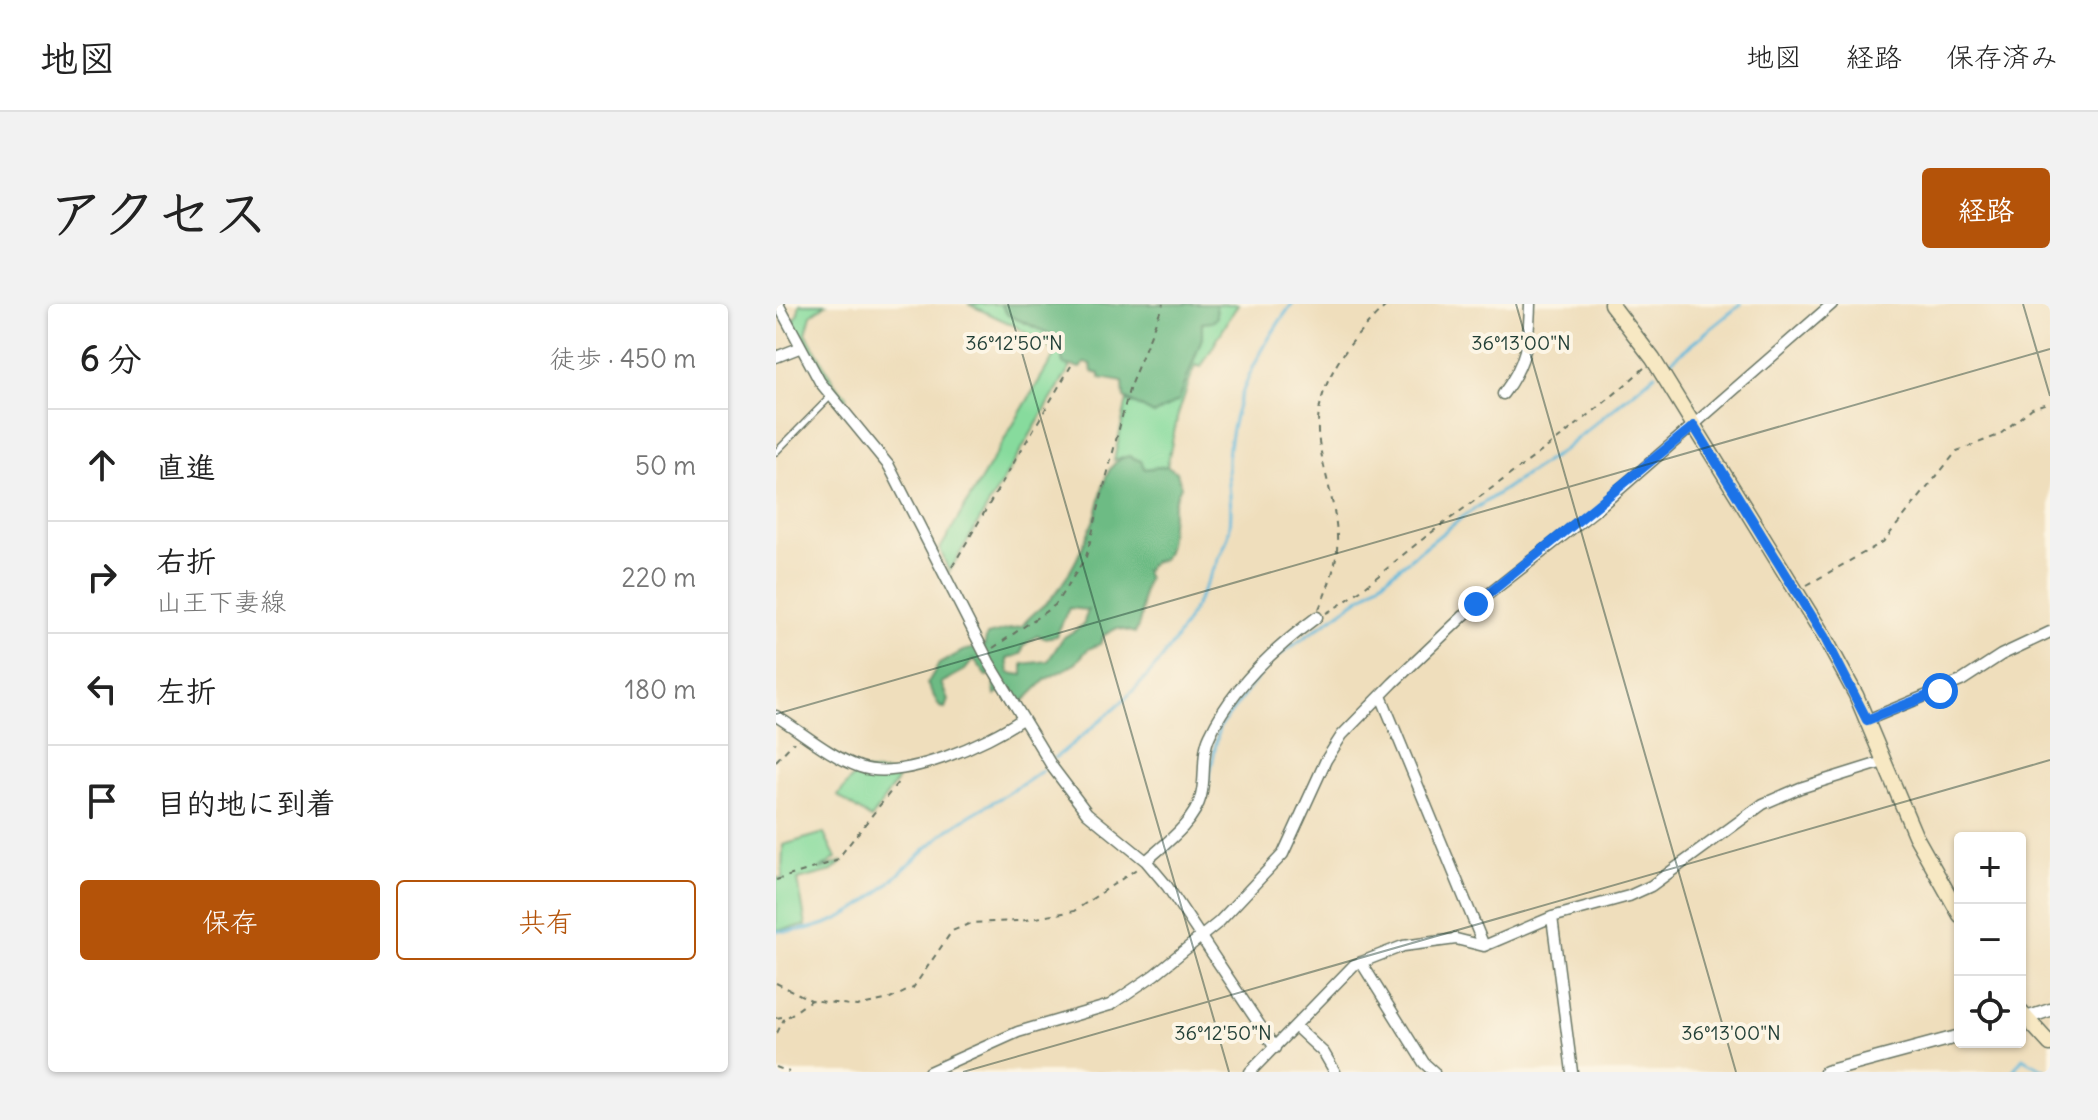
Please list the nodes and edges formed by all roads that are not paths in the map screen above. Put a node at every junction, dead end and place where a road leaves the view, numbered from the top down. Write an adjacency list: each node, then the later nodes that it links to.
1 (778, 304): 5 (street)
2 (1530, 304): 7 (street)
3 (1611, 304): 9 (main road)
4 (1832, 304): 9 (street)
5 (799, 348): 6 (street); 8 (street)
6 (776, 357)
7 (1503, 394)
8 (830, 397): 10 (lane); 15 (street)
9 (1694, 426): 13 (street); 16 (main road)
10 (776, 452)
11 (1317, 617): 18 (street)
12 (2050, 632): 16 (street)
13 (1381, 696): 21 (street); 22 (street)
14 (776, 716): 15 (street)
15 (1022, 719): 18 (street)
16 (1867, 720): 17 (main road)
17 (1883, 762): 19 (main road); 20 (street)
18 (1146, 861): 21 (street)
19 (1954, 904)
20 (1552, 917): 22 (street); 35 (street)
21 (1202, 935): 30 (street); 31 (street)
22 (1484, 946): 23 (street)
23 (1361, 962): 27 (street); 34 (street)
24 (2050, 1010): 25 (street)
25 (2026, 1015)
26 (2026, 1020): 29 (main road)
27 (1296, 1027): 30 (street); 33 (street)
28 (1954, 1038): 36 (street)
29 (2050, 1044)
30 (1275, 1048): 32 (street)
31 (929, 1072)
32 (1250, 1072)
33 (1335, 1072)
34 (1434, 1072)
35 (1572, 1072)
36 (1826, 1072)

